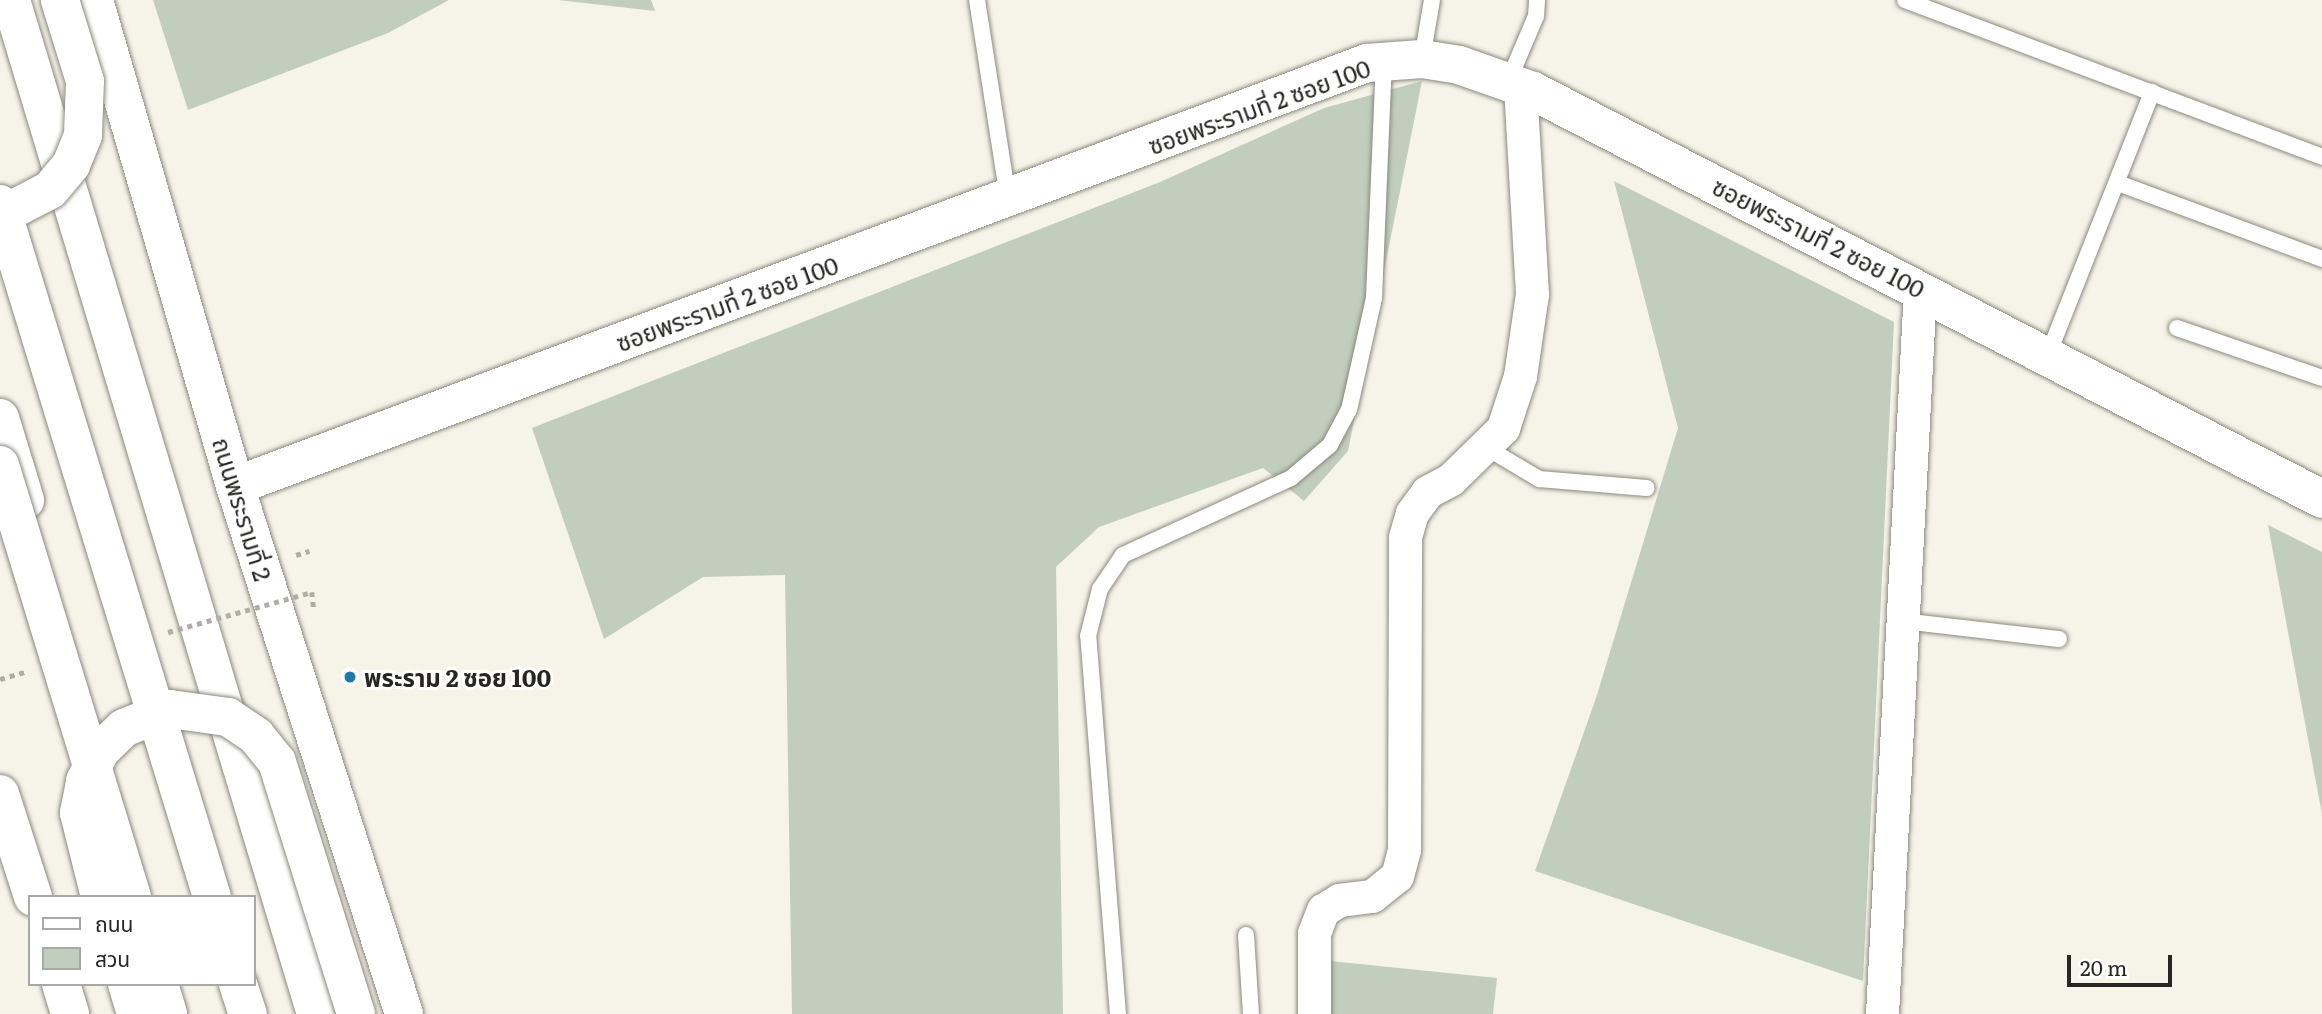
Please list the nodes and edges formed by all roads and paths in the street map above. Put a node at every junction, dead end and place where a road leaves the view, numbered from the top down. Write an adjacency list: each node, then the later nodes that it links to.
1 (10, 0): 47 (main road)
2 (60, 0): 16 (main road, bridge)
3 (94, 0): 25 (main road, ถนนพระรามที่ 2)
4 (977, 0): 14 (lane)
5 (1432, 0): 8 (lane)
6 (1537, 0): 10 (lane)
7 (1905, 0): 11 (lane)
8 (1422, 59): 9 (main road, ซอยพระรามที่ 2 ซอย 100); 10 (main road, ซอยพระรามที่ 2 ซอย 100)
9 (1384, 61): 14 (main road, ซอยพระรามที่ 2 ซอย 100); 50 (lane)
10 (1514, 84): 18 (main road, ซอยพระรามที่ 2 ซอย 100); 23 (street)
11 (2152, 92): 12 (lane); 13 (lane)
12 (2322, 157)
13 (2118, 183): 17 (lane); 20 (lane)
14 (1009, 198): 25 (main road, ซอยพระรามที่ 2 ซอย 100)
15 (0, 204): 35 (main road, bridge)
16 (0, 216)
17 (2322, 259)
18 (1920, 289): 20 (main road, ซอยพระรามที่ 2 ซอย 100); 28 (street)
19 (2177, 328): 21 (lane)
20 (2048, 355): 27 (main road, ซอยพระรามที่ 2 ซอย 100)
21 (2322, 378)
22 (0, 418): 34 (main road)
23 (1487, 448): 26 (lane); 52 (street)
24 (0, 465): 33 (main road, bridge)
25 (235, 486): 49 (main road, ถนนพระรามที่ 2)
26 (1647, 488)
27 (2322, 499)
28 (1903, 621): 29 (lane); 53 (street)
29 (2059, 639)
30 (0, 794): 31 (main road)
31 (32, 895)
32 (100, 895): 48 (main road, bridge)
33 (131, 895)
34 (145, 895)
35 (211, 895)
36 (1245, 935): 51 (lane)
37 (62, 986): 42 (main road)
38 (128, 986): 43 (main road)
39 (160, 986): 44 (main road)
40 (174, 986): 45 (main road)
41 (240, 986): 46 (main road)
42 (70, 1014)
43 (136, 1014)
44 (168, 1014)
45 (182, 1014)
46 (248, 1014)
47 (316, 1014)
48 (356, 1014)
49 (404, 1014)
50 (1118, 1014)
51 (1251, 1014)
52 (1314, 1014)
53 (1882, 1014)

